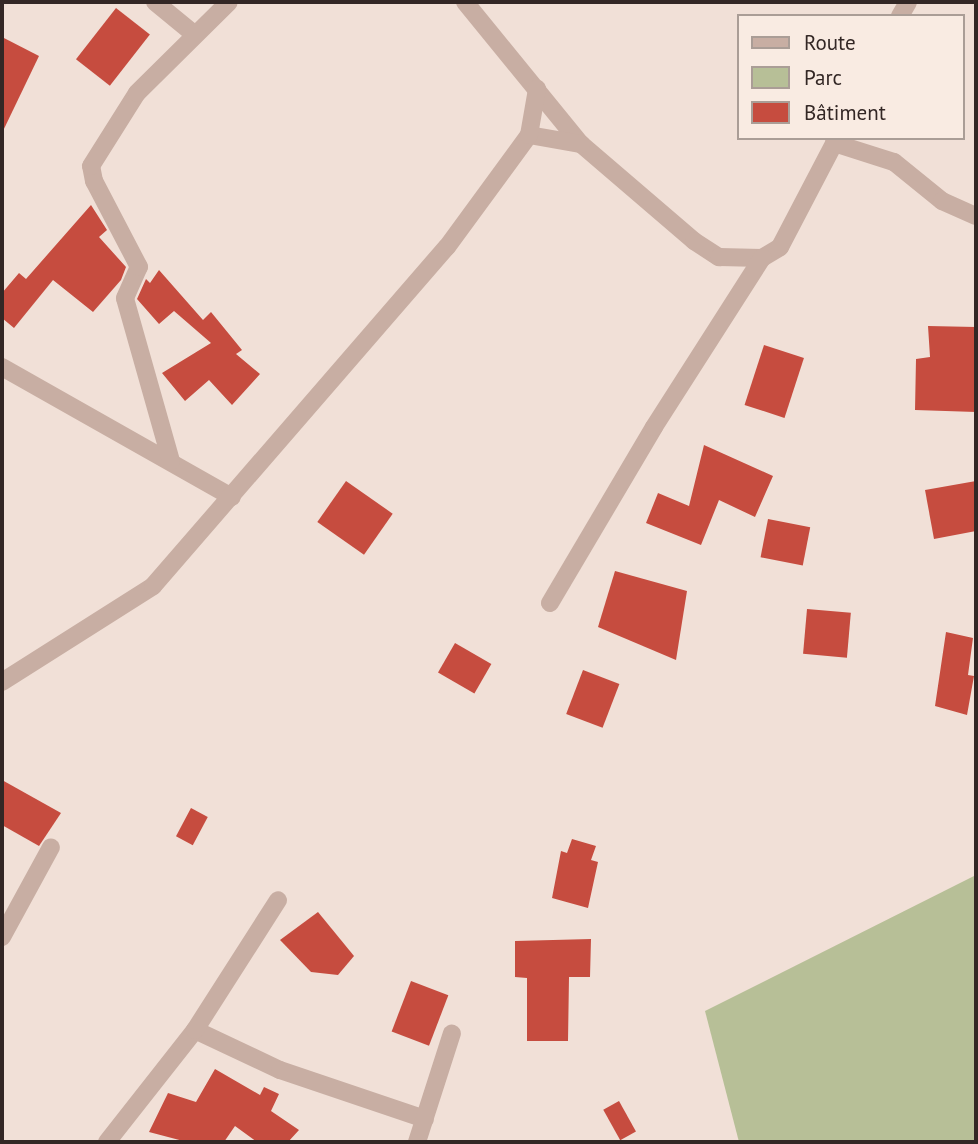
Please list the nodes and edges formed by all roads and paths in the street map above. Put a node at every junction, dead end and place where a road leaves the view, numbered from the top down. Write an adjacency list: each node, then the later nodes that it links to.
1 (155, 2): 4 (street)
2 (229, 2): 4 (street)
3 (465, 2): 5 (street)
4 (194, 34): 12 (street)
5 (537, 89): 6 (street); 8 (street)
6 (529, 135): 8 (street); 13 (street)
7 (836, 141): 9 (street); 10 (street)
8 (580, 144): 10 (street)
9 (976, 216)
10 (762, 258): 14 (street)
11 (2, 367): 12 (street)
12 (171, 461): 13 (street)
13 (232, 497): 15 (street)
14 (550, 603)
15 (2, 682)
16 (51, 848): 18 (street)
17 (278, 900): 19 (street)
18 (2, 937)
19 (195, 1030): 21 (street); 22 (street)
20 (452, 1033): 21 (street)
21 (425, 1119): 23 (street)
22 (107, 1142)
23 (417, 1142)

